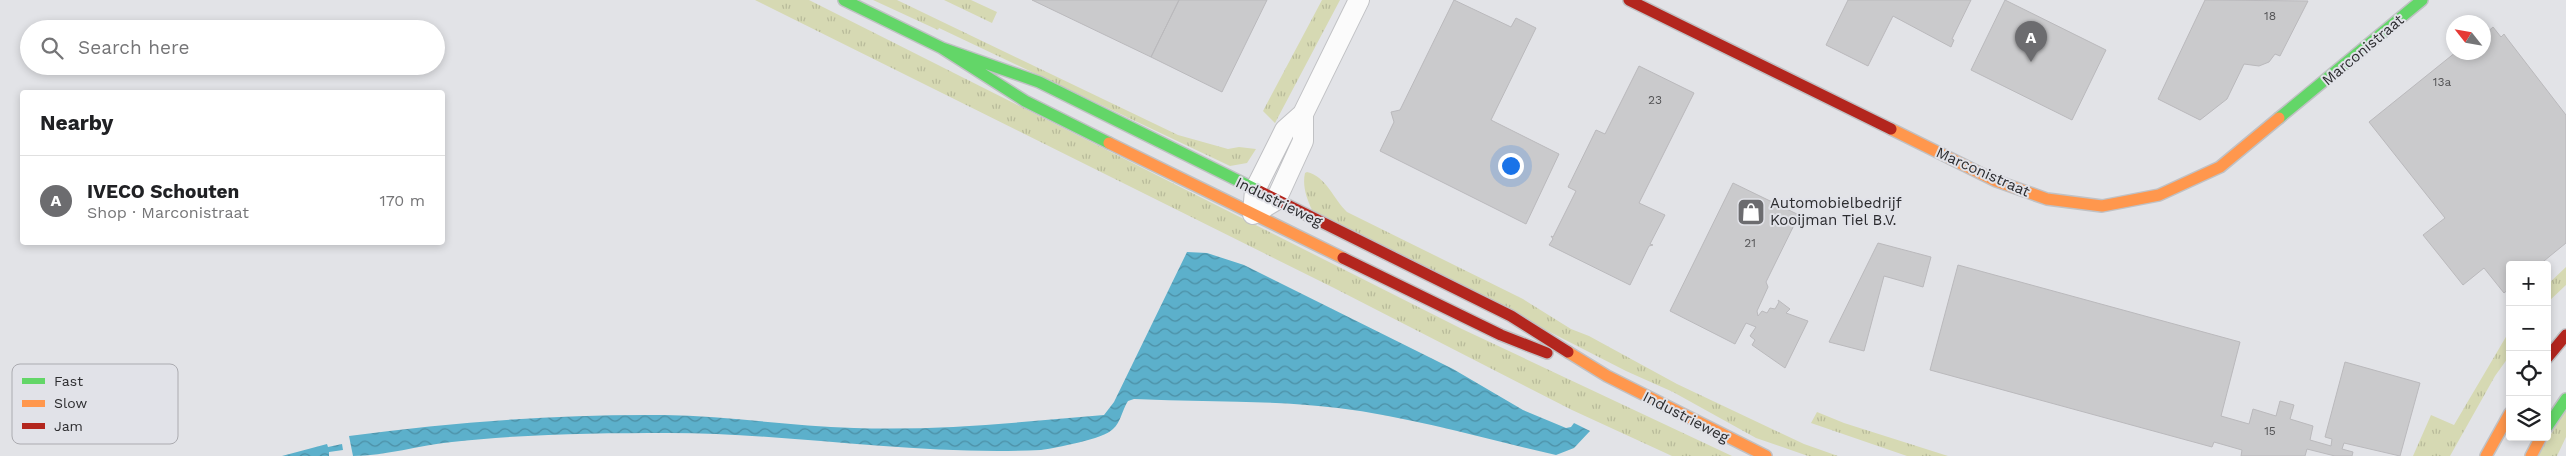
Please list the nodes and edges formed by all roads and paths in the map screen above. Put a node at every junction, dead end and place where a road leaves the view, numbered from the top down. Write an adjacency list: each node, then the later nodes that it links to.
1 (844, 0): 5 (main road, Industrieweg)
2 (1359, 0): 6 (street)
3 (1629, 0): 4 (main road, Marconistraat)
4 (2422, 0)
5 (942, 48): 7 (main road, Industrieweg); 9 (main road, Industrieweg)
6 (1303, 114): 7 (street); 8 (street)
7 (1255, 190): 8 (main road, Industrieweg); 9 (street)
8 (1276, 200): 9 (street); 12 (main road, Industrieweg)
9 (1253, 214): 12 (main road, Industrieweg)
10 (2566, 335): 11 (main road)
11 (2551, 353)
12 (1606, 376): 17 (main road, Industrieweg)
13 (2566, 399): 15 (main road)
14 (2506, 420): 18 (main road)
15 (2551, 421)
16 (2539, 441): 19 (main road)
17 (1766, 456)
18 (2486, 456)
19 (2531, 456)

